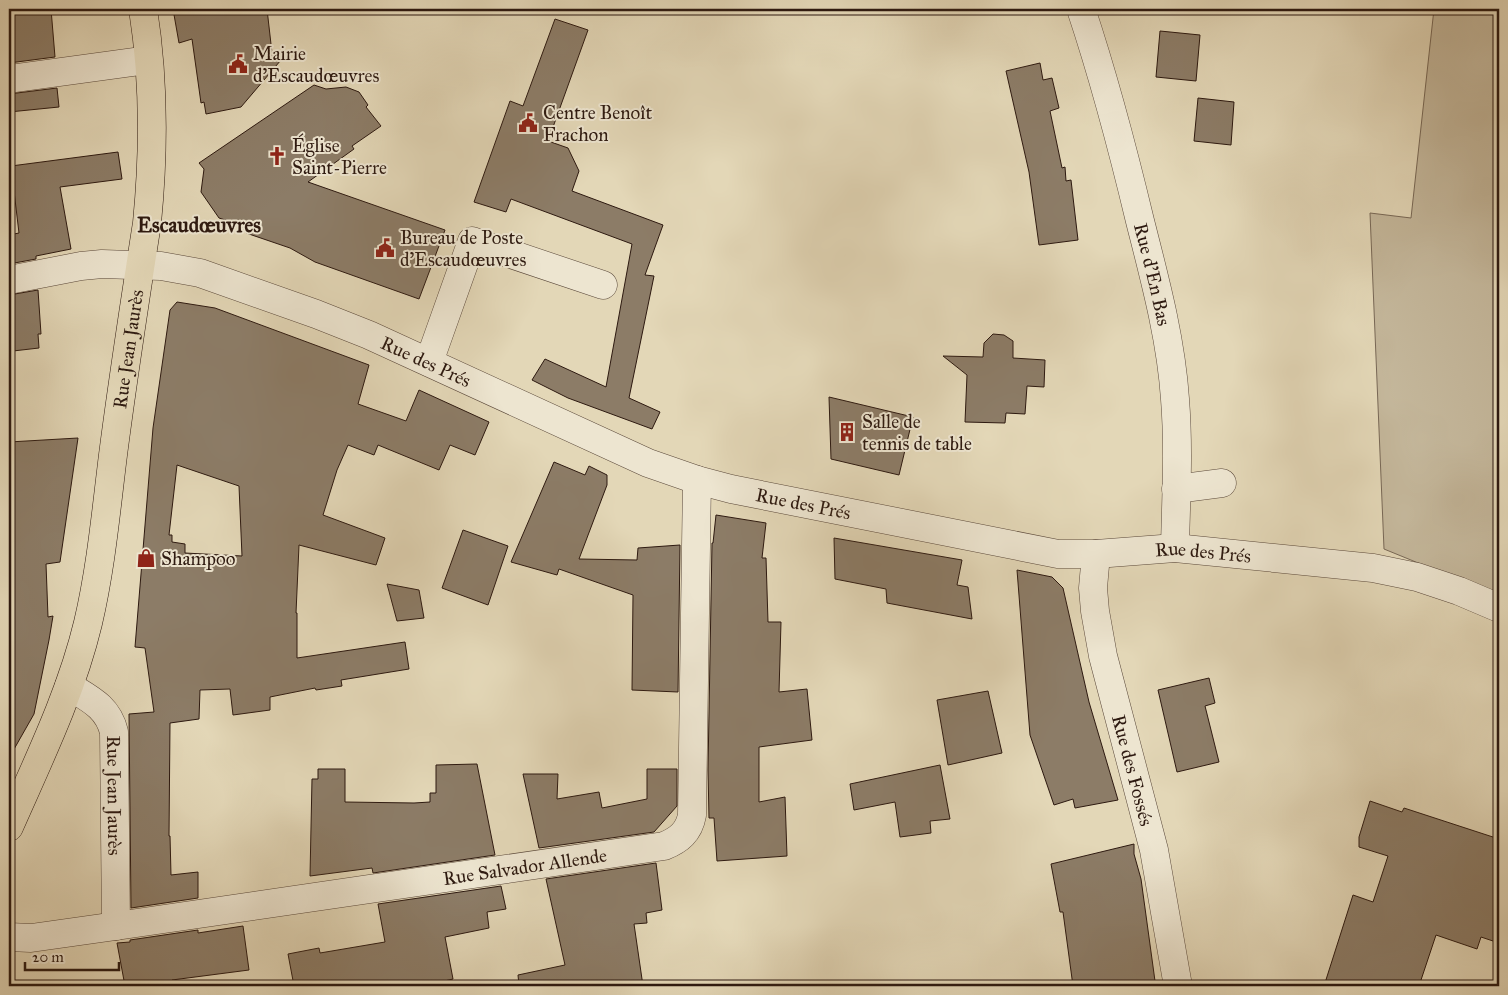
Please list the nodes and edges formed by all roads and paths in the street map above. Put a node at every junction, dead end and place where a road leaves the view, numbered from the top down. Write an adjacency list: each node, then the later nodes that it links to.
1 (143, 9): 3 (main road, Rue Jean Jaurès)
2 (1081, 9): 11 (street, Rue d'En Bas)
3 (148, 60): 4 (street); 5 (main road, Rue Jean Jaurès)
4 (9, 79)
5 (141, 264): 6 (street, Rue des Prés); 8 (street, Rue des Prés); 15 (main road, Rue Jean Jaurès)
6 (9, 280)
7 (603, 285): 8 (street)
8 (429, 362): 9 (street, Rue des Prés)
9 (697, 480): 13 (street, Rue des Prés); 17 (street, Rue Salvador Allende)
10 (1222, 483): 11 (street)
11 (1176, 489): 12 (street, Rue d'En Bas)
12 (1175, 548): 13 (street, Rue des Prés); 14 (street, Rue des Prés)
13 (1096, 554): 19 (street, Rue des Fossés)
14 (1499, 608)
15 (69, 686): 16 (main road, Rue Jean Jaurès); 17 (street, Rue Jean Jaurès)
16 (9, 827)
17 (116, 926): 18 (street, Rue Salvador Allende)
18 (9, 937)
19 (1178, 986)

